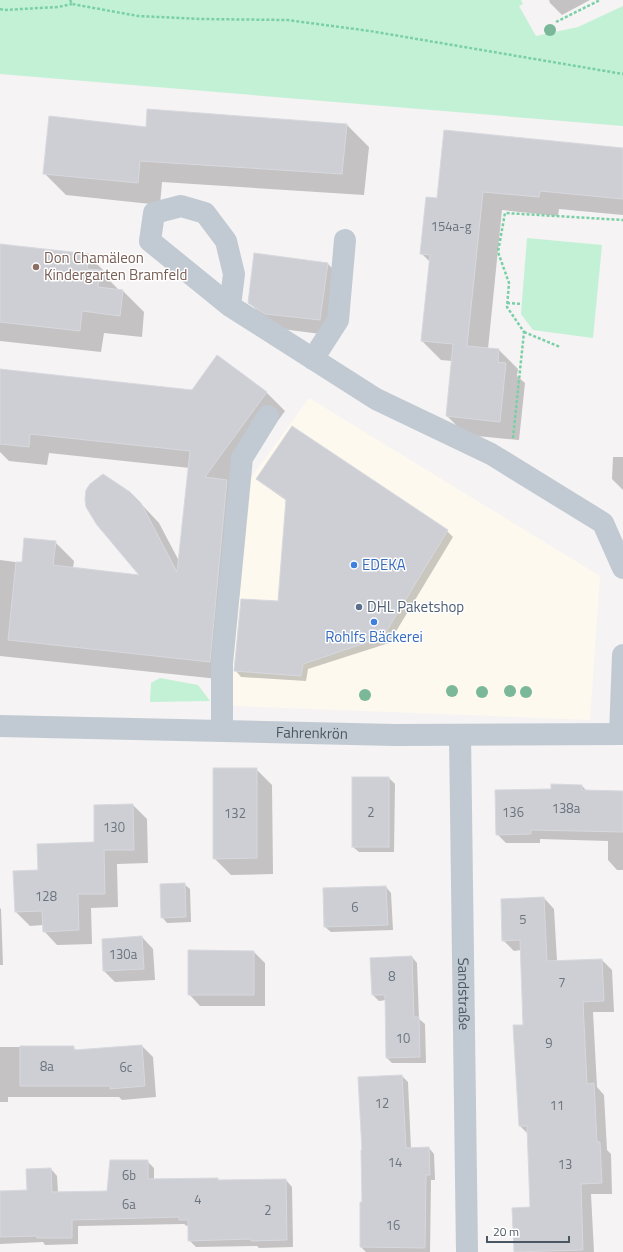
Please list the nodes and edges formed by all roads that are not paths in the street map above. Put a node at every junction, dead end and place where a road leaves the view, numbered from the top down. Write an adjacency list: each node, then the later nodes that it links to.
1 (345, 240): 3 (street)
2 (230, 306): 2 (street); 3 (street)
3 (313, 359): 5 (street)
4 (268, 416): 8 (street)
5 (623, 568)
6 (623, 654): 9 (street)
7 (0, 726): 8 (street, Fahrenkrön)
8 (222, 731): 10 (street, Fahrenkrön)
9 (622, 734): 10 (street, Fahrenkrön)
10 (460, 735): 11 (street, Sandstraße)
11 (467, 1252)

